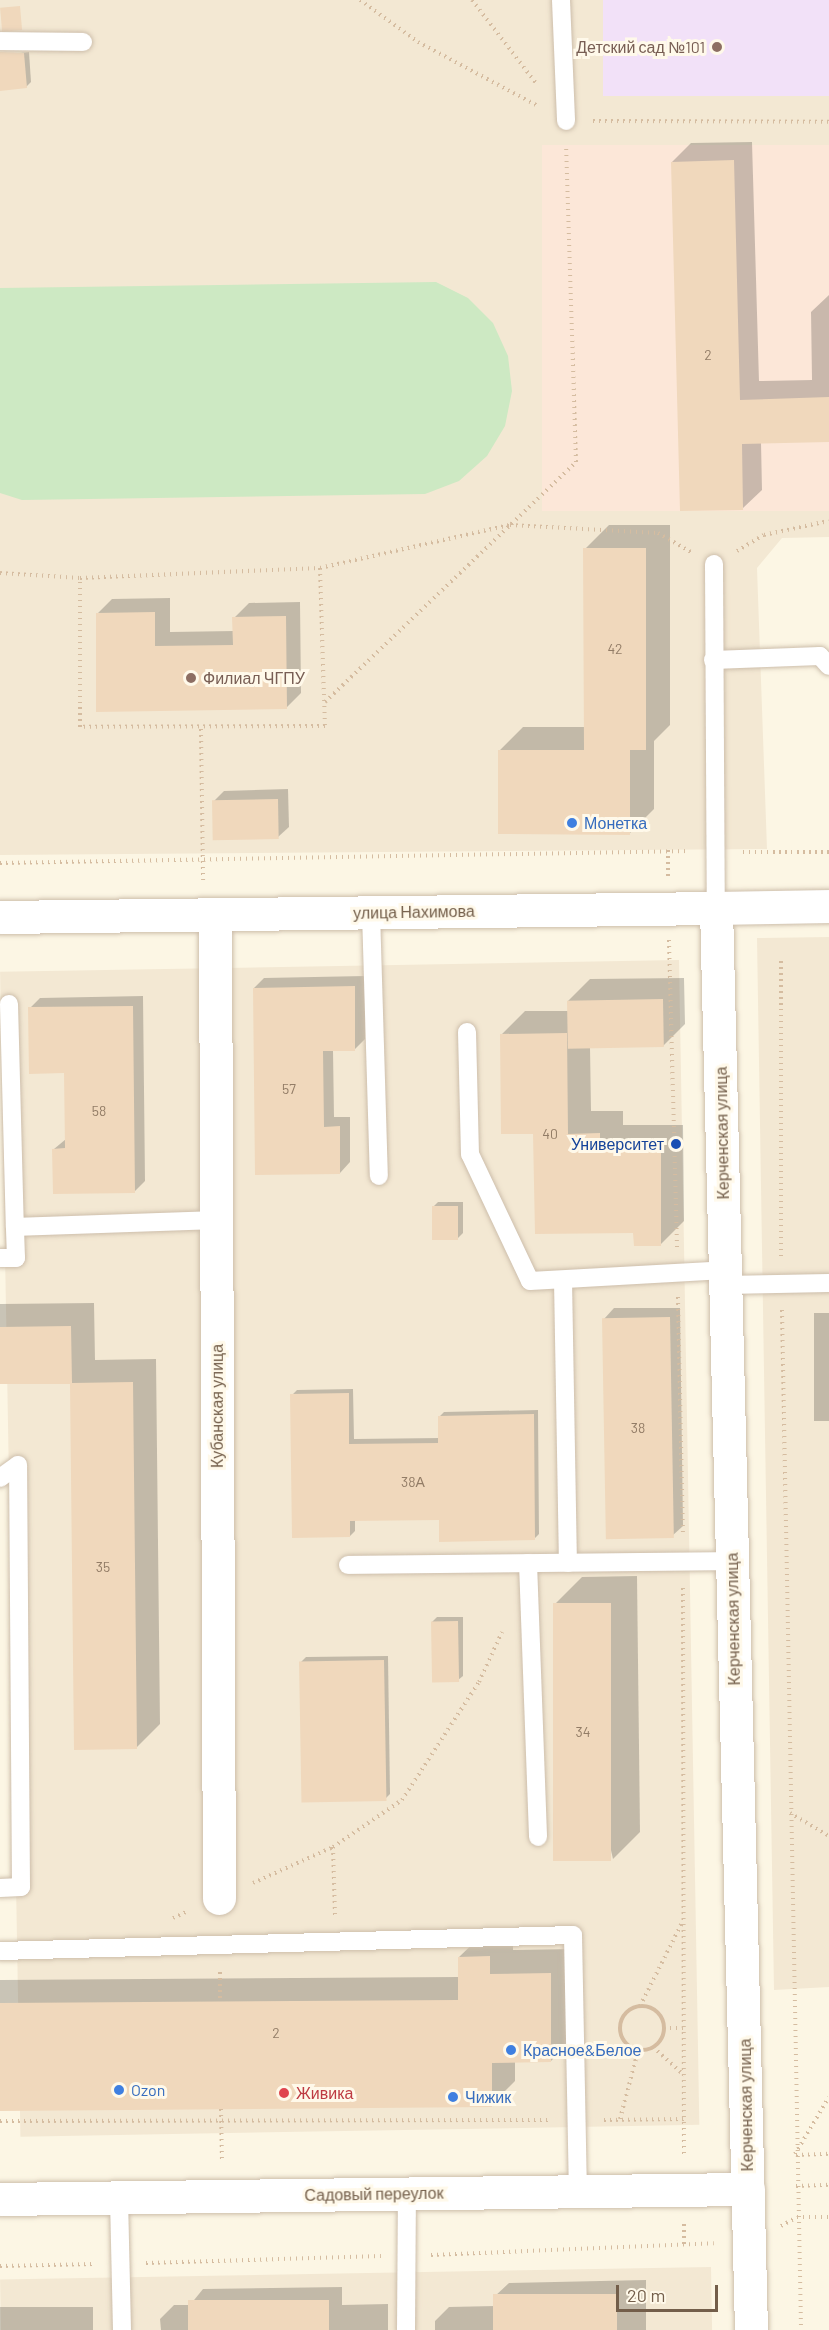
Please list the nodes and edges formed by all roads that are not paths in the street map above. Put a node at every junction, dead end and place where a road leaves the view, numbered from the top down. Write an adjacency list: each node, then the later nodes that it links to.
1 (561, 0): 4 (lane)
2 (0, 41): 3 (lane)
3 (83, 42)
4 (566, 121)
5 (714, 564): 6 (lane)
6 (713, 660): 7 (lane); 9 (lane)
7 (829, 666)
8 (829, 906): 9 (street, улица Нахимова)
9 (716, 908): 10 (street, улица Нахимова); 19 (street, Керченская улица)
10 (371, 912): 11 (street, улица Нахимова); 15 (lane)
11 (209, 914): 12 (street, улица Нахимова); 16 (street, Кубанская улица)
12 (0, 917)
13 (9, 1004): 17 (lane)
14 (467, 1032): 20 (lane)
15 (379, 1176)
16 (216, 1220): 17 (lane); 29 (street, Кубанская улица)
17 (15, 1227): 18 (lane)
18 (0, 1258)
19 (725, 1277): 20 (lane); 21 (lane); 23 (street, Керченская улица)
20 (563, 1280): 24 (lane)
21 (829, 1283)
22 (0, 1478): 28 (lane)
23 (732, 1561): 24 (lane); 31 (street, Керченская улица)
24 (568, 1563): 26 (lane)
25 (348, 1565): 26 (lane)
26 (528, 1572): 27 (lane)
27 (538, 1837)
28 (0, 1888)
29 (219, 1898)
30 (0, 1951): 32 (lane)
31 (748, 2189): 32 (street, Садовый переулок); 38 (street, Керченская улица)
32 (578, 2191): 33 (street, Садовый переулок)
33 (407, 2194): 34 (street, Садовый переулок); 37 (lane)
34 (119, 2198): 35 (street, Садовый переулок); 36 (lane)
35 (0, 2199)
36 (122, 2330)
37 (406, 2330)
38 (751, 2330)

